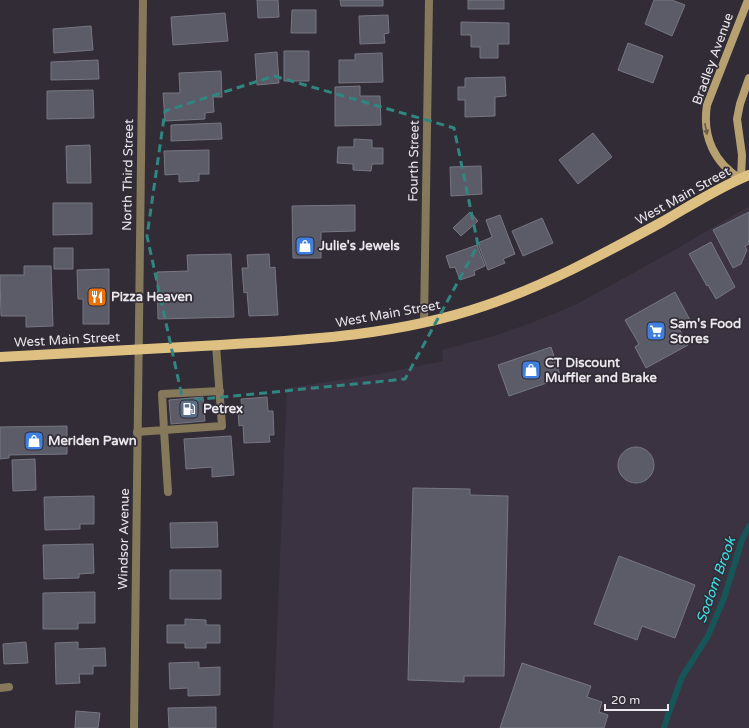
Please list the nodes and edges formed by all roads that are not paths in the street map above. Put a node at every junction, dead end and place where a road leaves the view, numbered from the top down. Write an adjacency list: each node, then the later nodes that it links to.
1 (142, 0): 8 (street, North Third Street)
2 (429, 0): 6 (street, Fourth Street)
3 (748, 0): 5 (street, Bradley Avenue, one-way to 5)
4 (749, 78): 5 (street)
5 (745, 177): 6 (main road, West Main Street)
6 (424, 323): 7 (main road, West Main Street)
7 (216, 345): 8 (main road, West Main Street); 10 (street)
8 (138, 350): 9 (main road, West Main Street); 12 (street, Windsor Avenue)
9 (0, 357)
10 (220, 391): 11 (street); 11 (street)
11 (164, 430): 12 (street); 13 (street)
12 (137, 432): 16 (street, Windsor Avenue)
13 (168, 492)
14 (9, 687): 15 (street)
15 (0, 688)
16 (134, 728)

